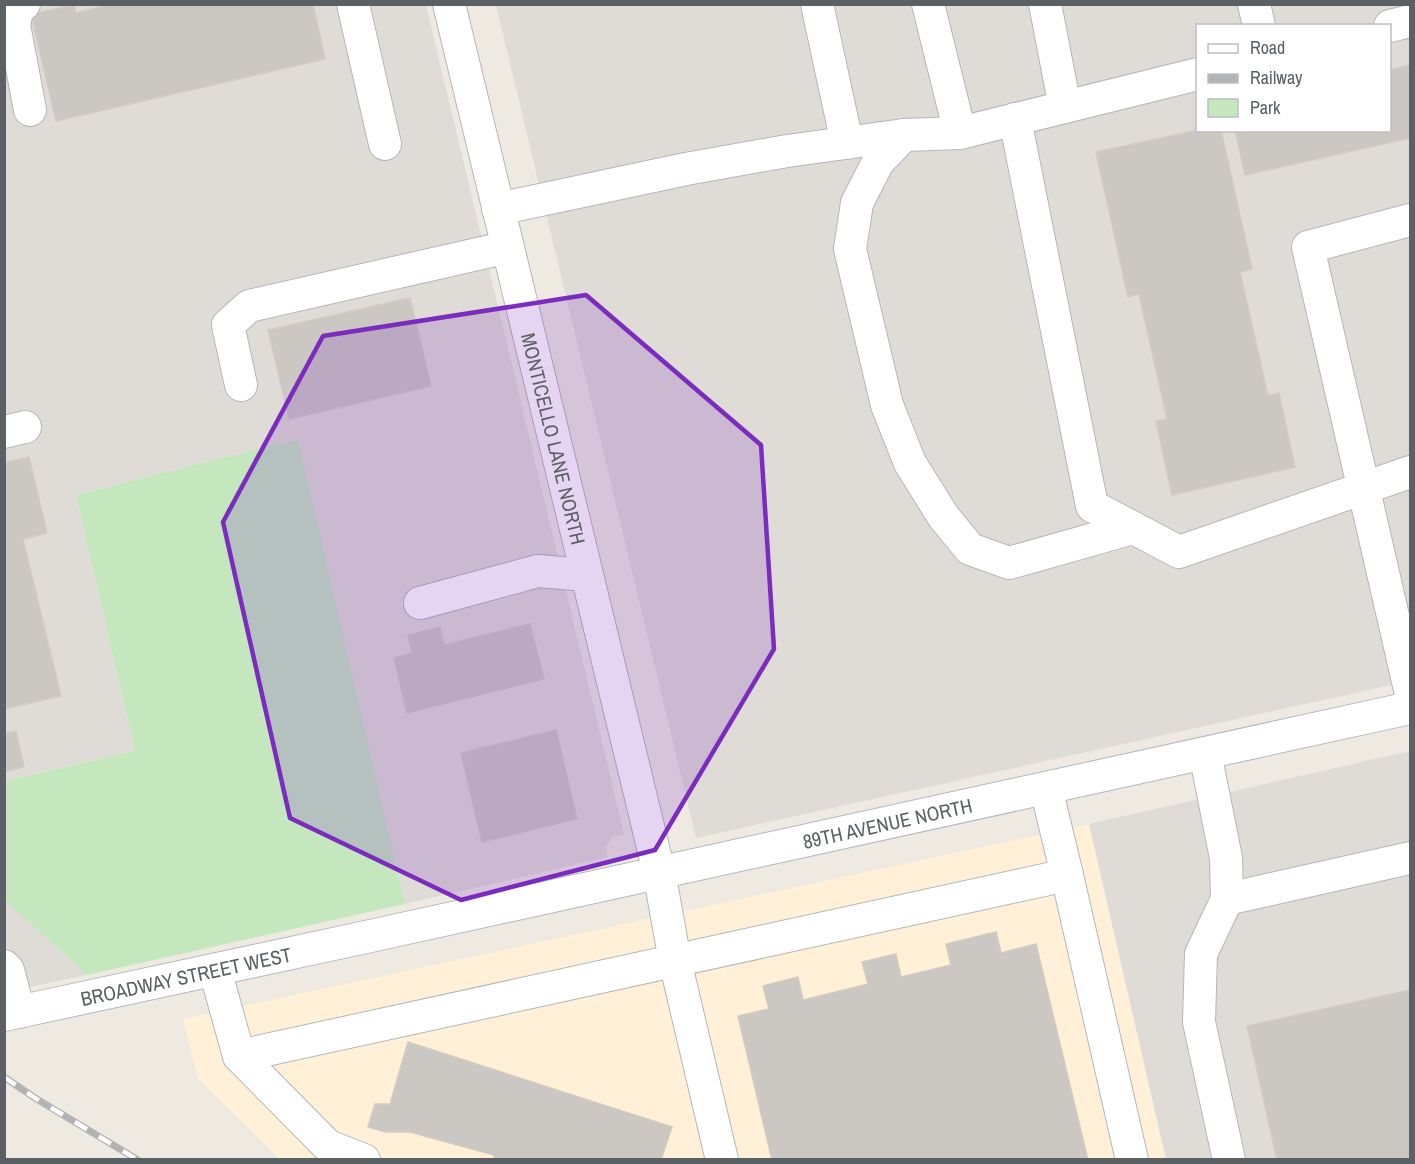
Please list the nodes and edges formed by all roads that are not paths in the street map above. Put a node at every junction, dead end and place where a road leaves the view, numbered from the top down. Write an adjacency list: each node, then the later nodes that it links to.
1 (24, 4): 13 (street)
2 (353, 4): 18 (street)
3 (450, 4): 19 (street, MONTICELLO LANE NORTH)
4 (816, 4): 17 (street)
5 (928, 4): 15 (street)
6 (1045, 4): 12 (street)
7 (1254, 4): 9 (street)
8 (1410, 21): 10 (street)
9 (1259, 24)
10 (1391, 26)
11 (1196, 74): 12 (street)
12 (1065, 107): 14 (street)
13 (30, 110)
14 (1015, 119): 15 (street); 25 (street)
15 (960, 133): 16 (street)
16 (904, 135): 17 (street); 25 (street)
17 (847, 142): 19 (street)
18 (385, 144)
19 (498, 209): 21 (street, MONTICELLO LANE NORTH)
20 (1410, 220): 24 (street)
21 (508, 247): 22 (street); 26 (street, MONTICELLO LANE NORTH)
22 (241, 385)
23 (1410, 472): 24 (street)
24 (1364, 489): 25 (street); 28 (street)
25 (1133, 528)
26 (586, 575): 27 (street); 33 (street, MONTICELLO LANE NORTH)
27 (420, 603)
28 (1410, 690)
29 (1410, 708): 30 (street, 89TH AVENUE NORTH)
30 (1205, 753): 31 (street, 89TH AVENUE NORTH); 35 (street)
31 (1046, 788): 33 (street, 89TH AVENUE NORTH); 34 (street)
32 (1410, 858): 35 (street)
33 (659, 873): 36 (street, 89TH AVENUE NORTH); 37 (street, MONTICELLO LANE NORTH)
34 (1067, 875): 37 (street); 44 (street)
35 (1227, 899): 45 (street)
36 (366, 938): 39 (street, BROADWAY STREET WEST)
37 (675, 961): 41 (street); 43 (street, MONTICELLO LANE NORTH)
38 (4, 966): 40 (street)
39 (215, 970): 40 (street, BROADWAY STREET WEST); 41 (street)
40 (12, 1013)
41 (239, 1056): 42 (street)
42 (364, 1160)
43 (722, 1160)
44 (1132, 1160)
45 (1229, 1160)

